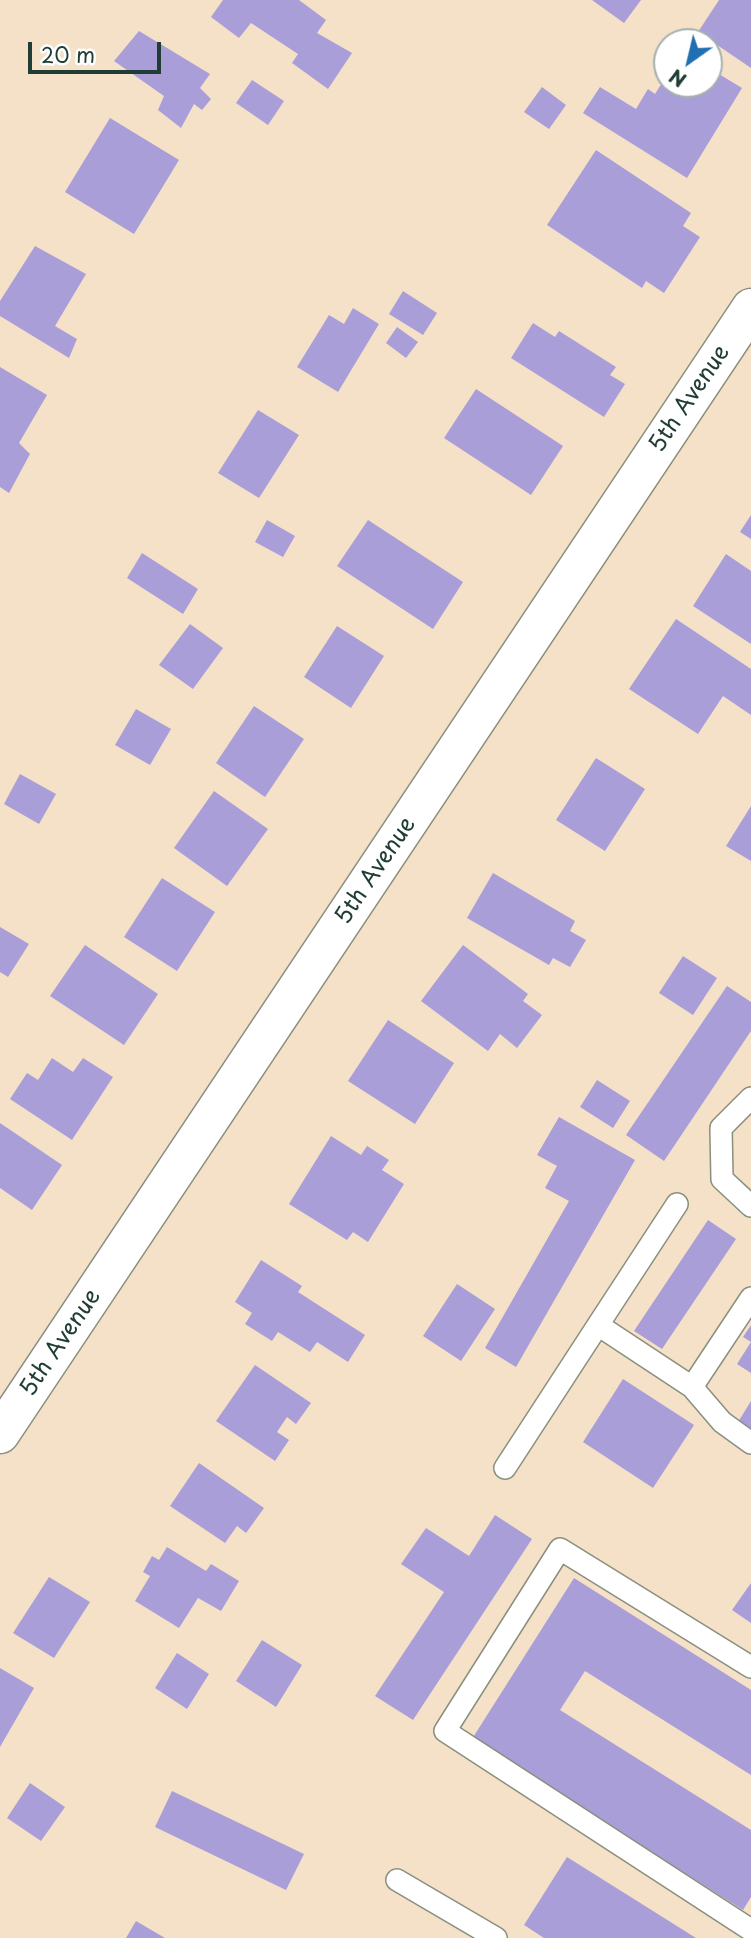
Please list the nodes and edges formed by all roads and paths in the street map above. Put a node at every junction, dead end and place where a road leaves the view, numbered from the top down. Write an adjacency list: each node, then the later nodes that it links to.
1 (751, 308): 8 (street, 5th Avenue)
2 (751, 1098): 4 (lane)
3 (677, 1204): 6 (lane)
4 (751, 1206)
5 (751, 1298): 7 (lane)
6 (598, 1325): 7 (lane); 10 (lane)
7 (692, 1387): 9 (lane)
8 (0, 1433)
9 (751, 1443)
10 (505, 1468)
11 (751, 1667): 13 (lane)
12 (397, 1880): 14 (lane)
13 (751, 1930)
14 (496, 1938)

